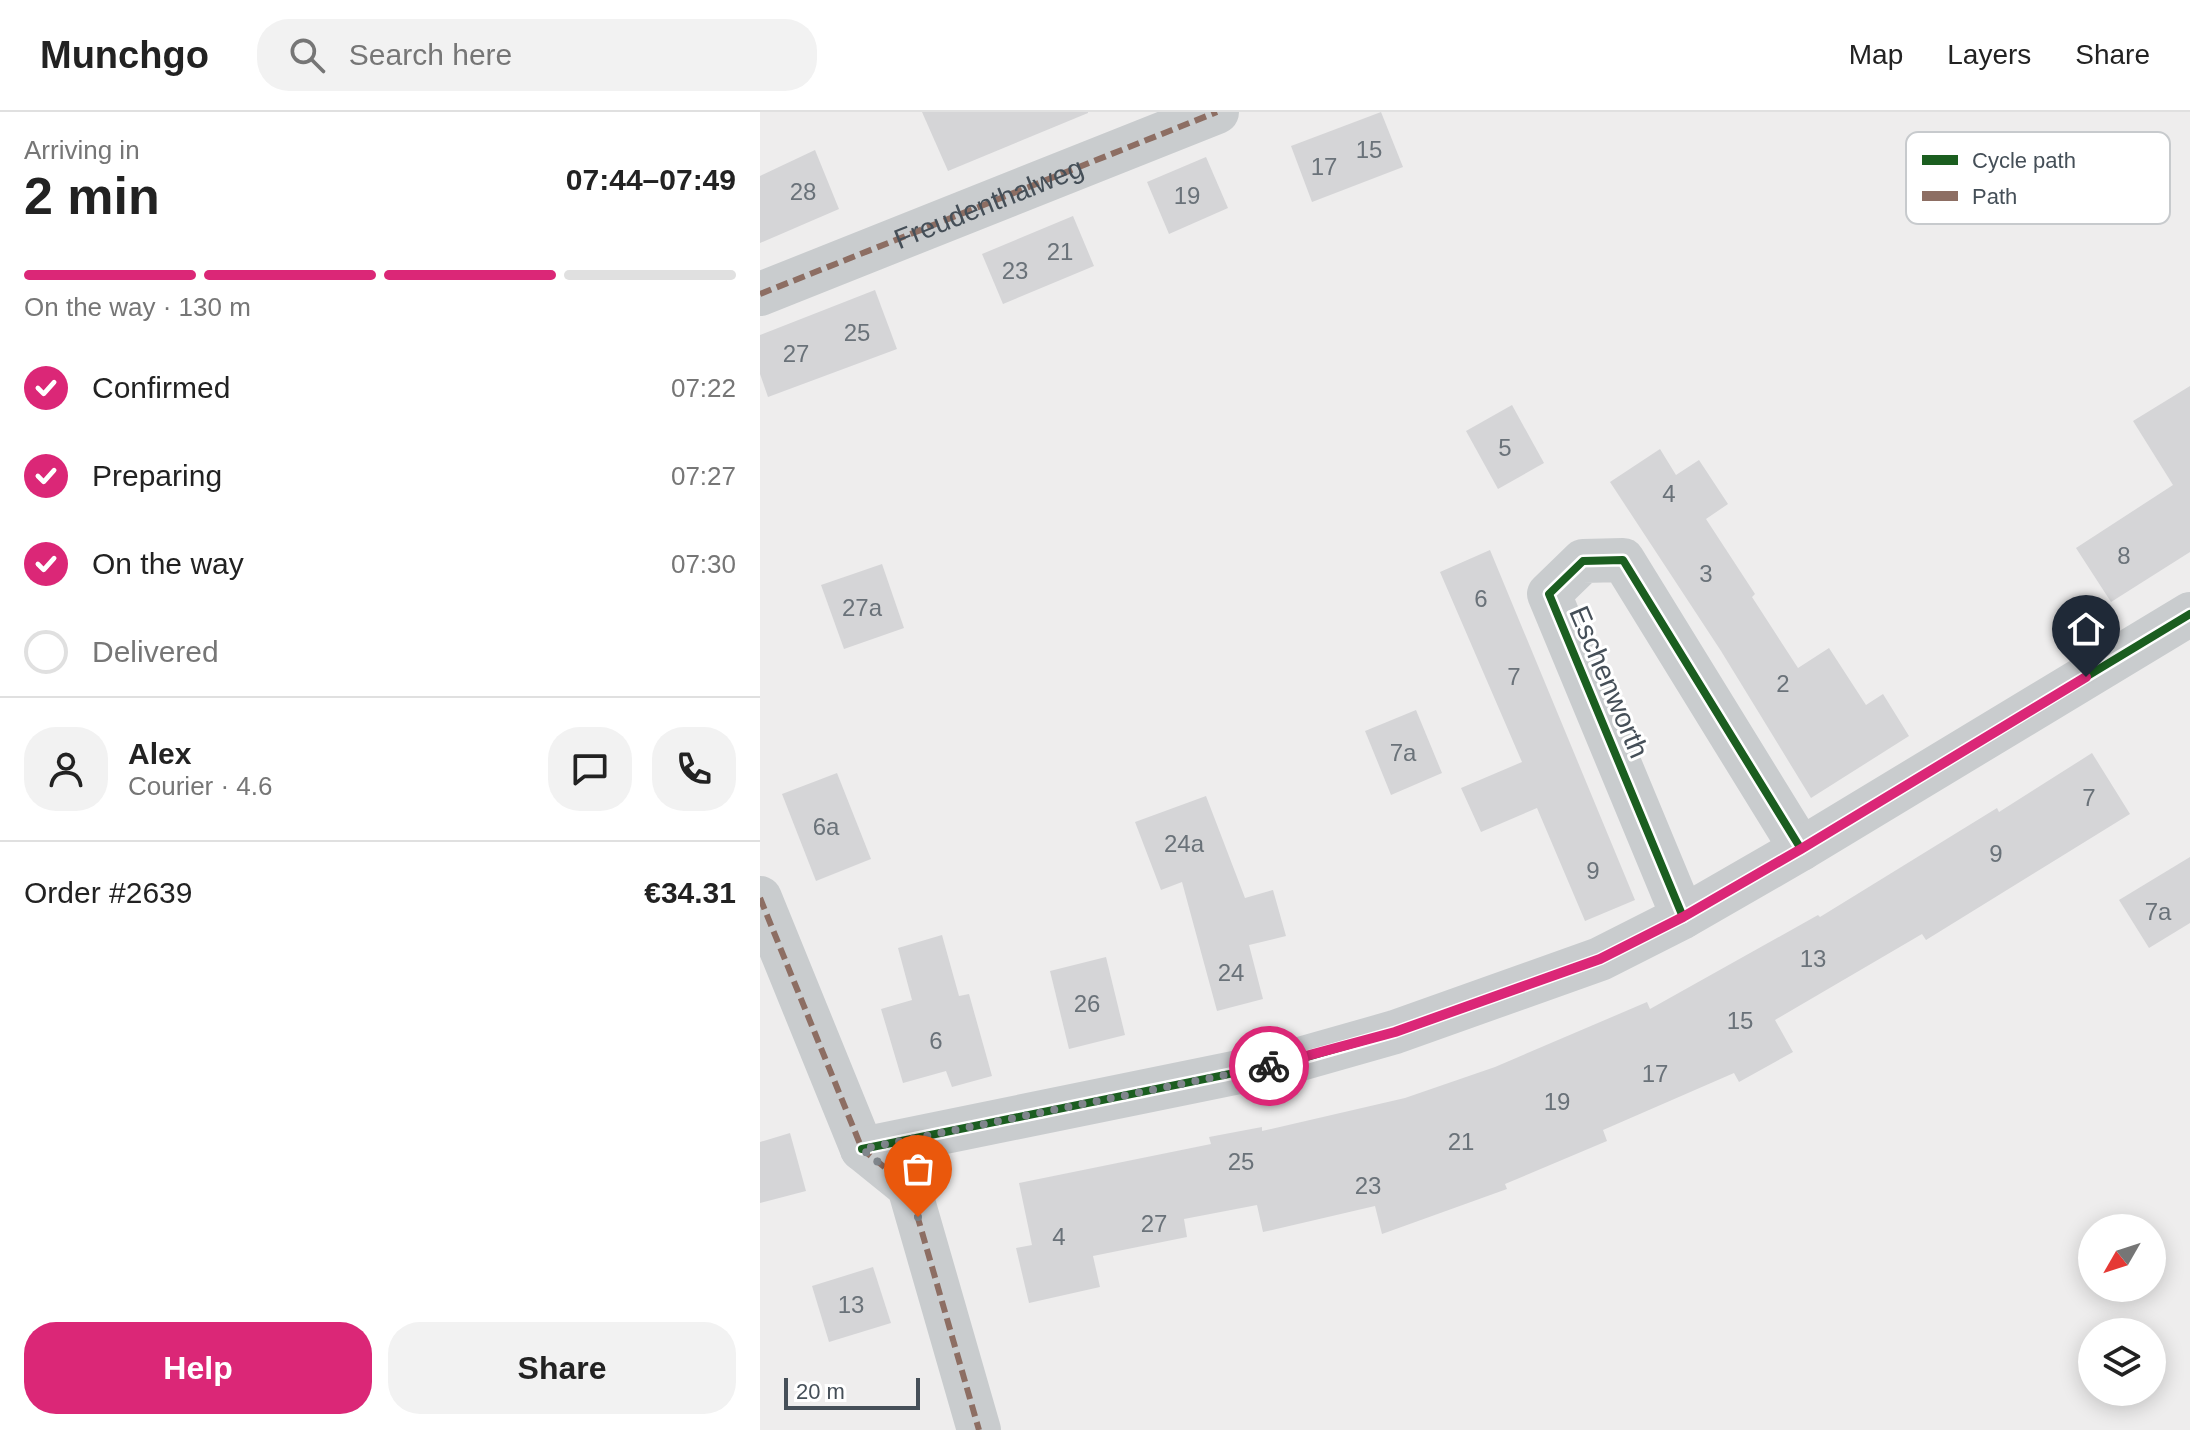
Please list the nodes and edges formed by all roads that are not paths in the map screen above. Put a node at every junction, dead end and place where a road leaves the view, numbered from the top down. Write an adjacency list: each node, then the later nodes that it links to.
1 (1217, 112): 2 (street, Freudenthalweg)
2 (760, 294)
3 (2190, 614): 4 (street)
4 (1801, 849): 6 (street); 6 (street, Eschenworth)
5 (760, 898): 7 (street)
6 (1683, 917): 7 (street)
7 (862, 1149): 8 (street)
8 (979, 1430)

